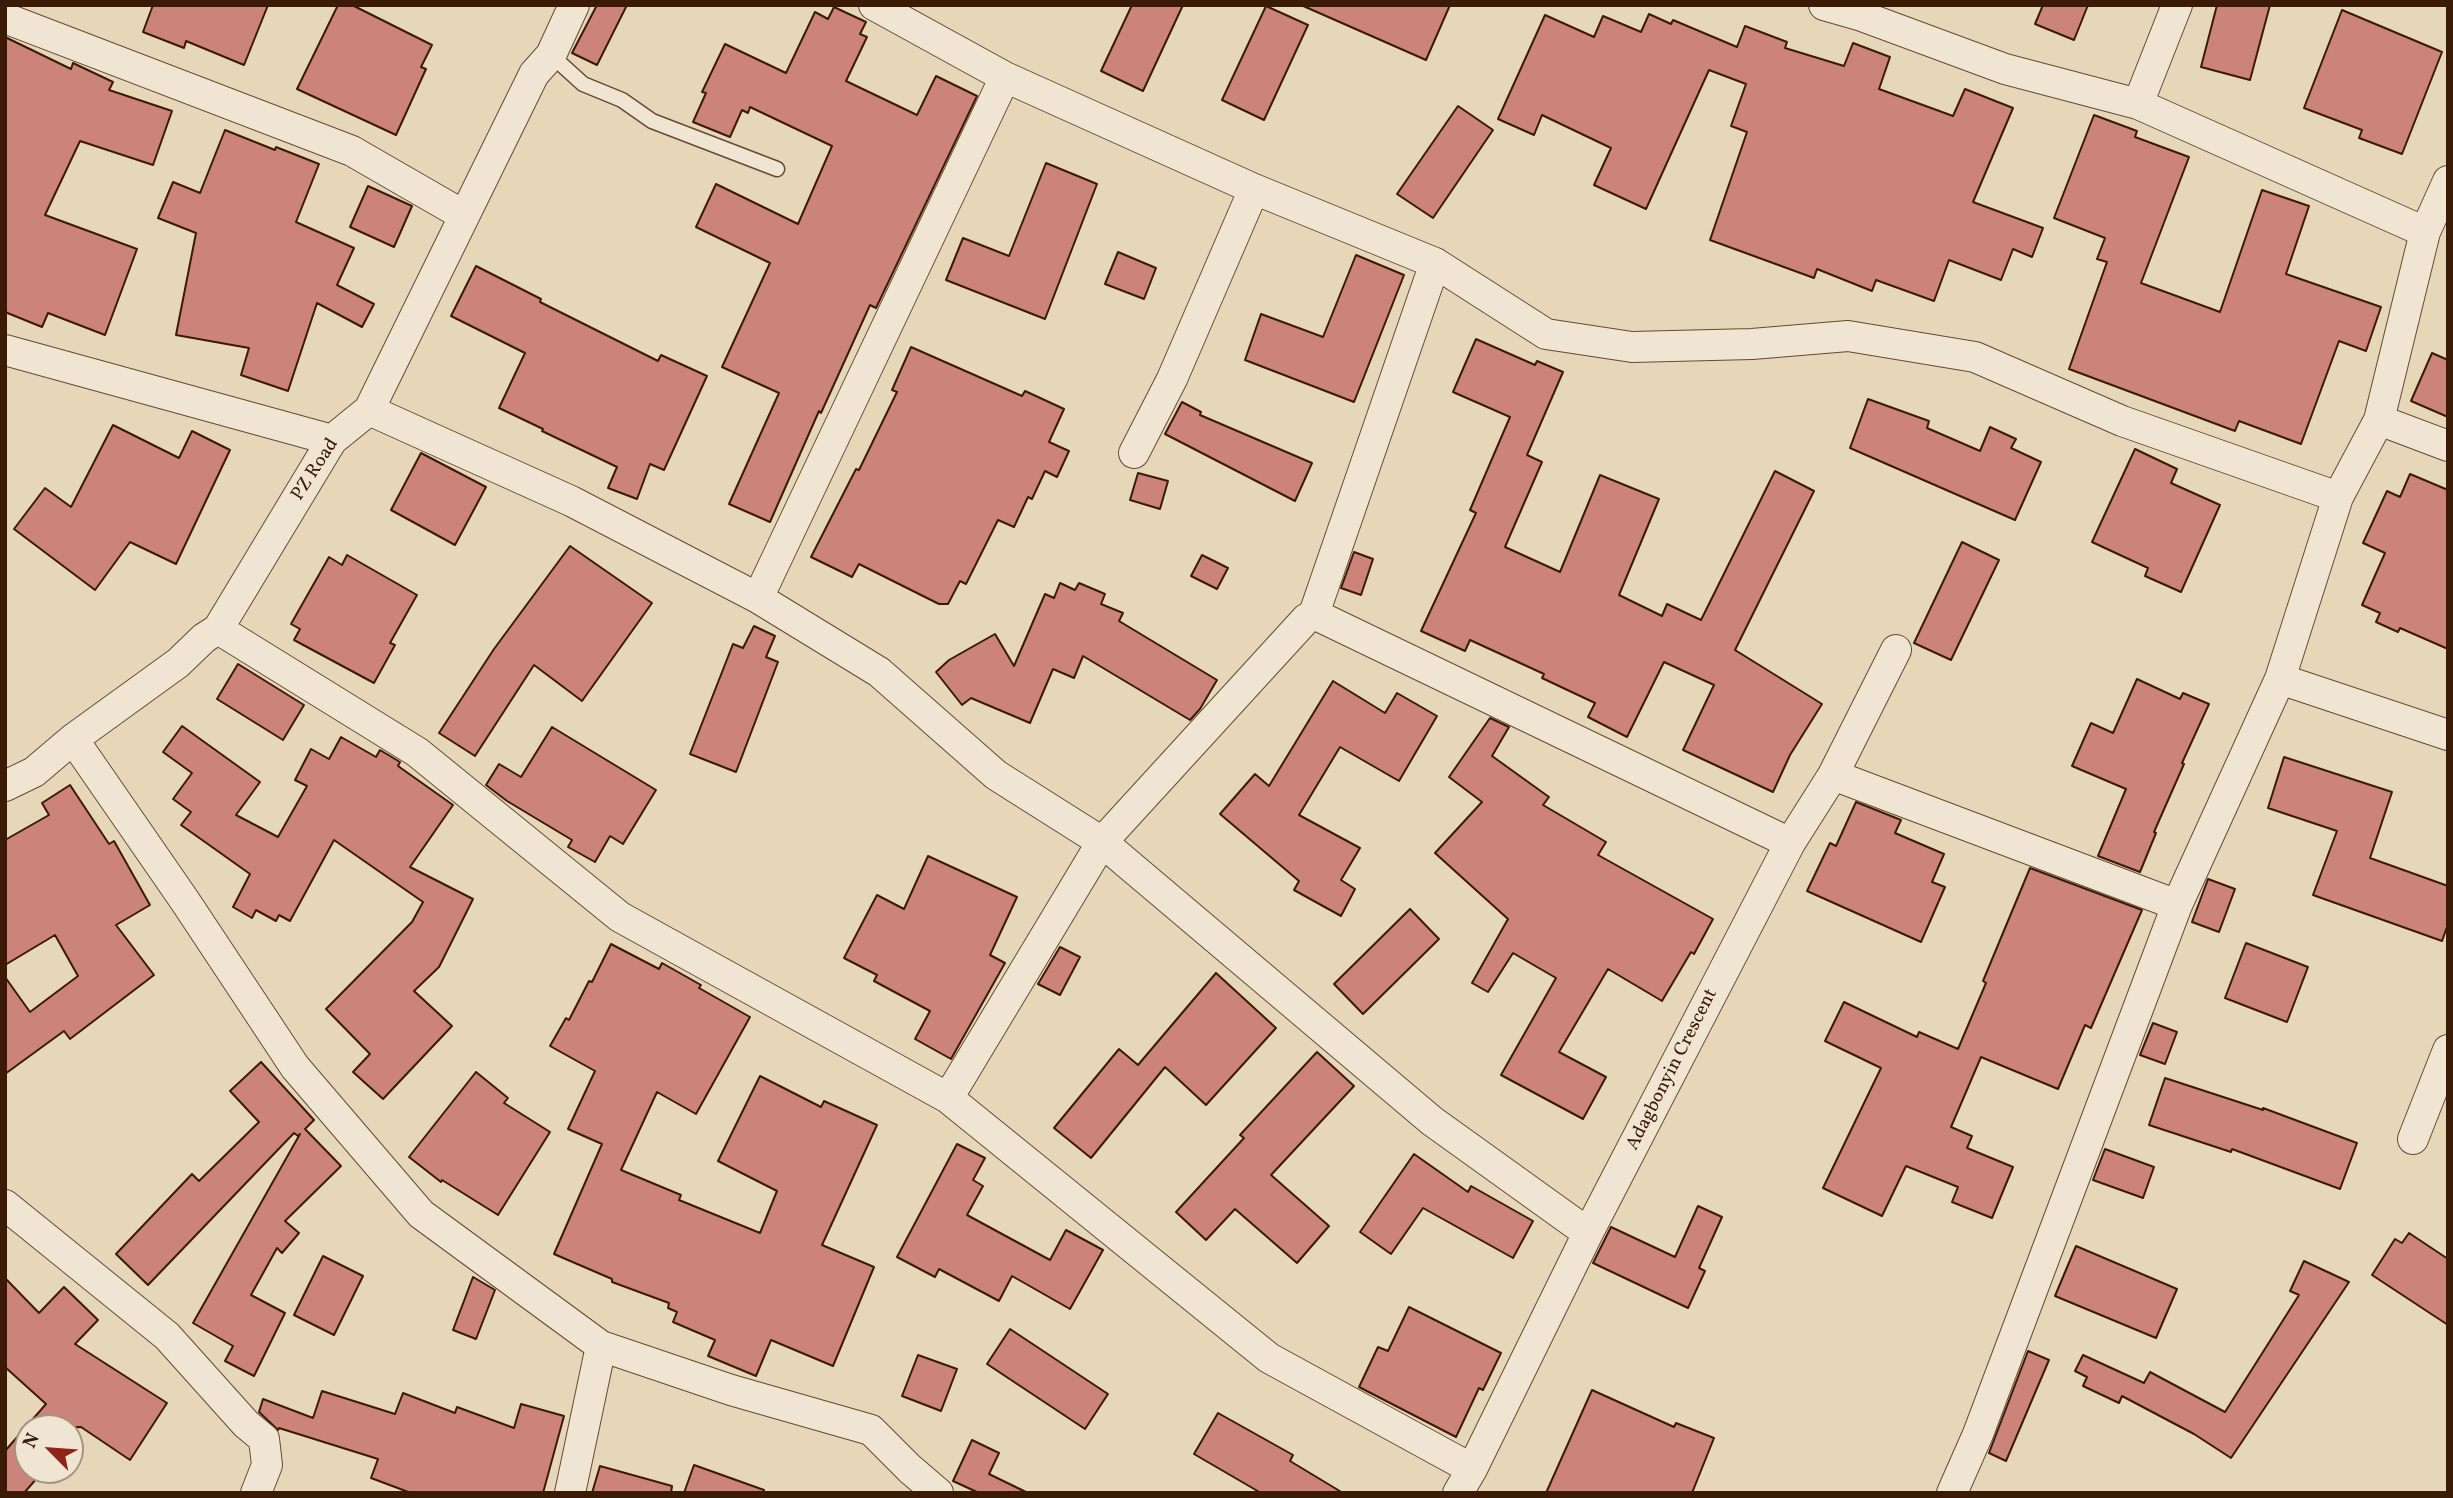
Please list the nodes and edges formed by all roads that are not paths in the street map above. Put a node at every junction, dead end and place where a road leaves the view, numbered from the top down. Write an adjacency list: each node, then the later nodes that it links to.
1 (574, 5): 7 (street, PZ Road)
2 (874, 5): 8 (street)
3 (1824, 5): 5 (street)
4 (2177, 5): 9 (street)
5 (1861, 10): 9 (street)
6 (5, 18): 13 (street)
7 (551, 55): 10 (lane); 13 (street, PZ Road)
8 (1005, 77): 12 (street); 23 (street)
9 (2138, 104): 14 (street)
10 (777, 169)
11 (2448, 181): 14 (street)
12 (1254, 189): 15 (street); 21 (street)
13 (463, 215): 17 (street, PZ Road)
14 (2426, 232): 18 (street)
15 (1436, 263): 22 (street); 24 (street)
16 (5, 350): 19 (street)
17 (369, 410): 19 (street, PZ Road); 23 (street)
18 (2379, 420): 20 (street); 22 (street)
19 (332, 440): 25 (street, PZ Road)
20 (2448, 446)
21 (1134, 453)
22 (2338, 497): 27 (street)
23 (758, 597): 32 (street)
24 (1314, 614): 32 (street); 33 (street)
25 (218, 629): 29 (street, PZ Road); 36 (street)
26 (1896, 650): 30 (street, Adagbonyin Crescent)
27 (2280, 679): 28 (street); 34 (street)
28 (2448, 735)
29 (73, 739): 31 (street, PZ Road); 40 (street)
30 (1833, 775): 33 (street, Adagbonyin Crescent); 34 (street)
31 (5, 786)
32 (1102, 842): 36 (street); 39 (street)
33 (1790, 843): 39 (street, Adagbonyin Crescent)
34 (2177, 905): 45 (street)
35 (2448, 1050): 37 (street)
36 (948, 1098): 41 (street)
37 (2413, 1139)
38 (5, 1205): 42 (street)
39 (1588, 1233): 41 (street, Adagbonyin Crescent)
40 (601, 1346): 43 (street); 44 (street)
41 (1465, 1481)
42 (256, 1493)
43 (570, 1493)
44 (938, 1493)
45 (1952, 1493)

